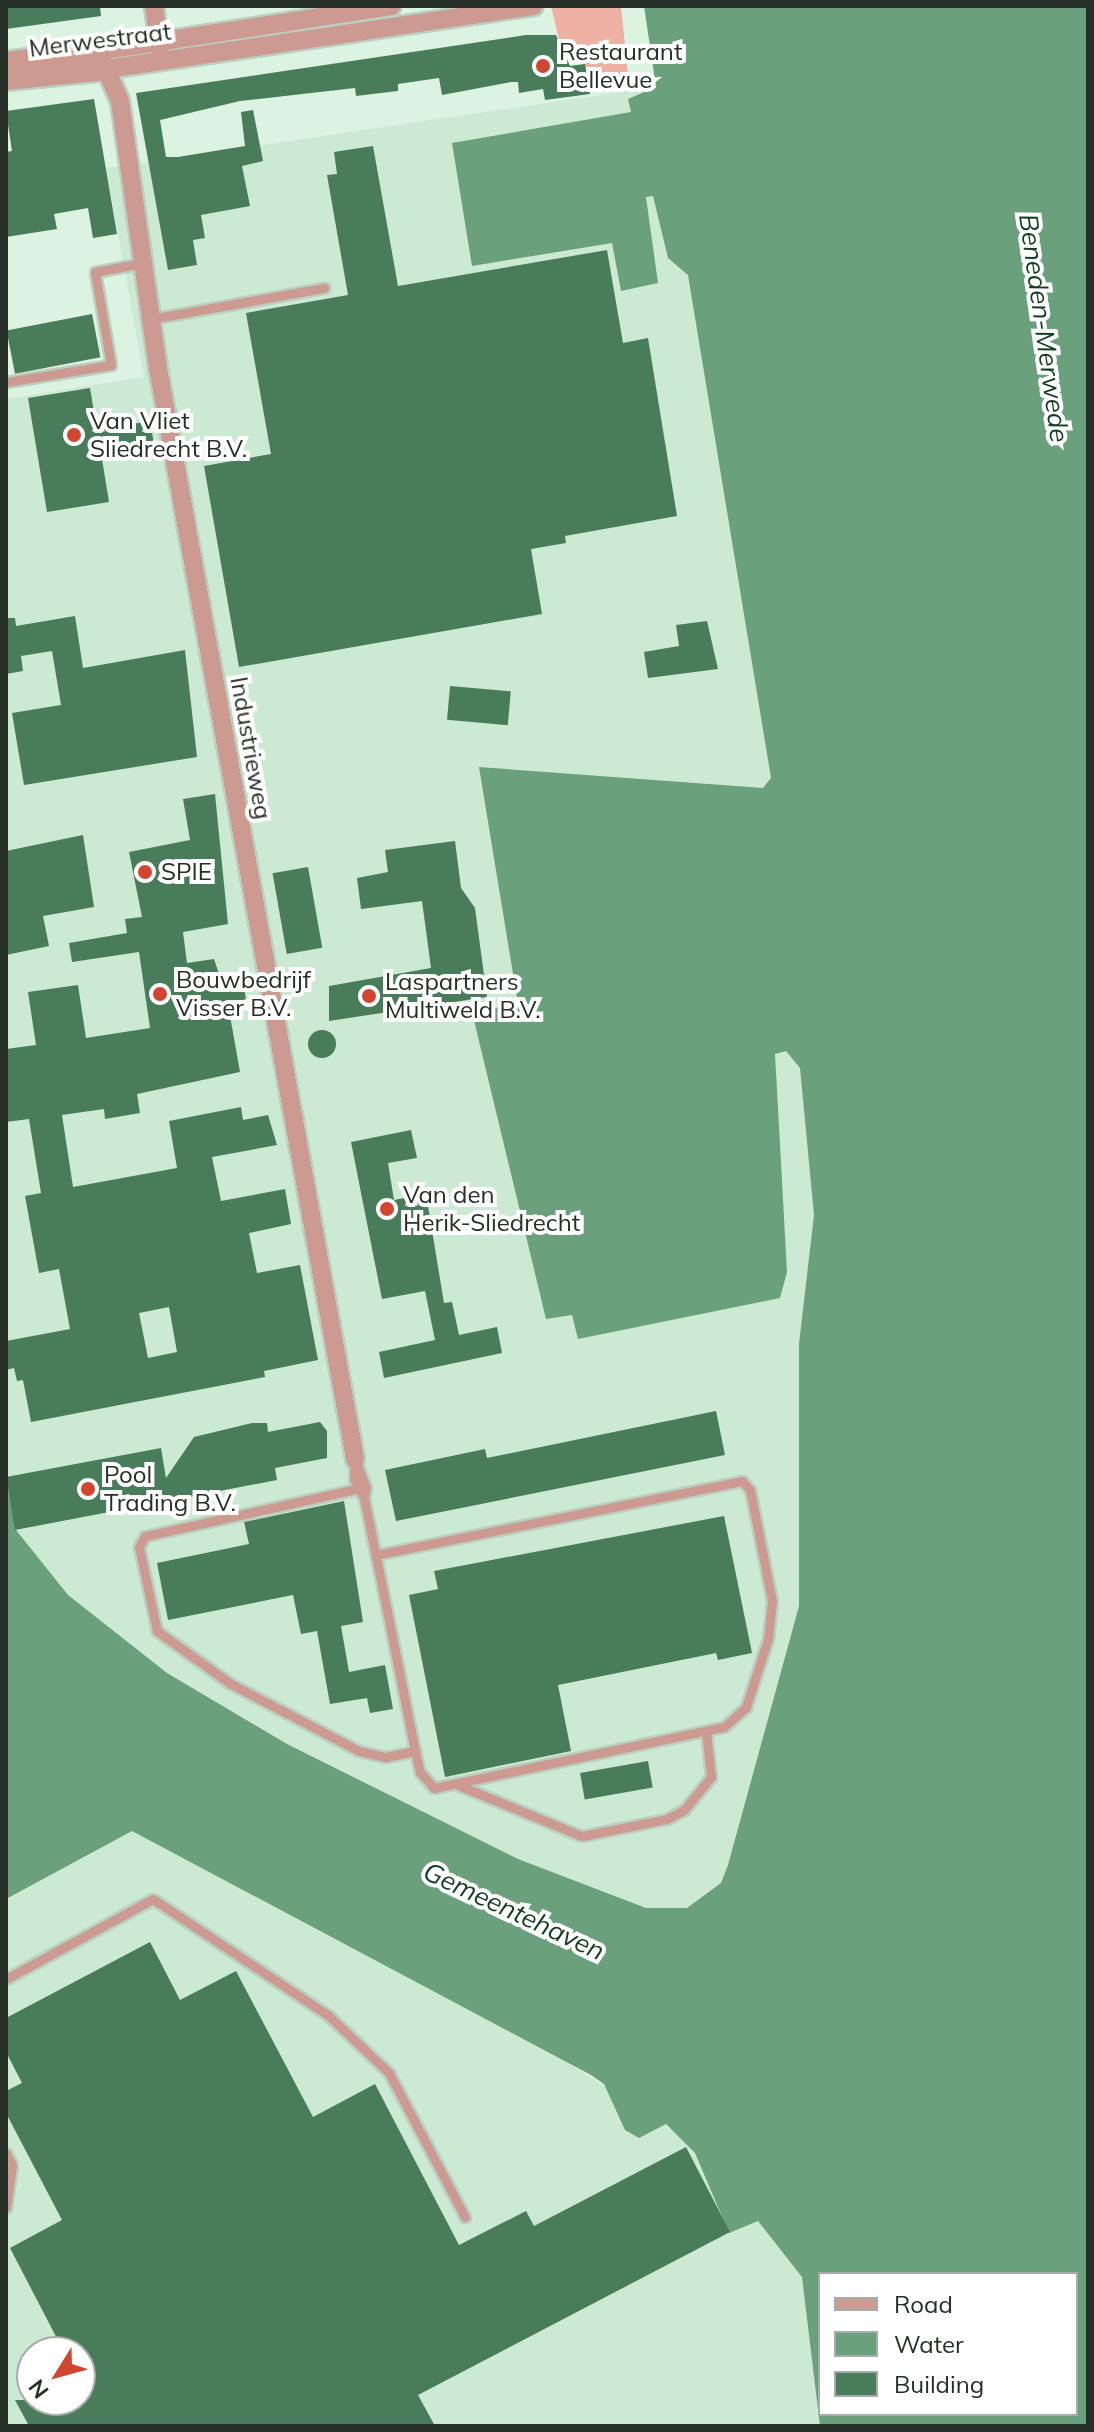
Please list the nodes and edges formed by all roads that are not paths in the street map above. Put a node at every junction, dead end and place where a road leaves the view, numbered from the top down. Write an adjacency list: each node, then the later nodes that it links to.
1 (154, 6): 4 (street)
2 (391, 6): 4 (street, Merwestraat)
3 (533, 6): 5 (street, Merwestraat)
4 (157, 39): 5 (street); 6 (street, Merwestraat)
5 (161, 59): 6 (street, Merwestraat)
6 (100, 61): 7 (street, Merwestraat); 8 (street, Merwestraat); 9 (street, Industrieweg)
7 (6, 63)
8 (6, 79)
9 (142, 263): 11 (street, Industrieweg); 12 (lane)
10 (324, 288): 11 (lane)
11 (151, 319): 13 (street, Industrieweg)
12 (6, 382)
13 (355, 1459): 14 (lane); 15 (lane)
14 (356, 1489): 15 (lane); 18 (lane)
15 (364, 1498): 16 (lane)
16 (375, 1555): 17 (lane); 18 (lane)
17 (706, 1732): 19 (lane); 19 (lane)
18 (415, 1751): 19 (lane)
19 (458, 1785)
20 (6, 1979): 23 (lane)
21 (6, 2153): 22 (lane)
22 (6, 2208)
23 (465, 2217)

